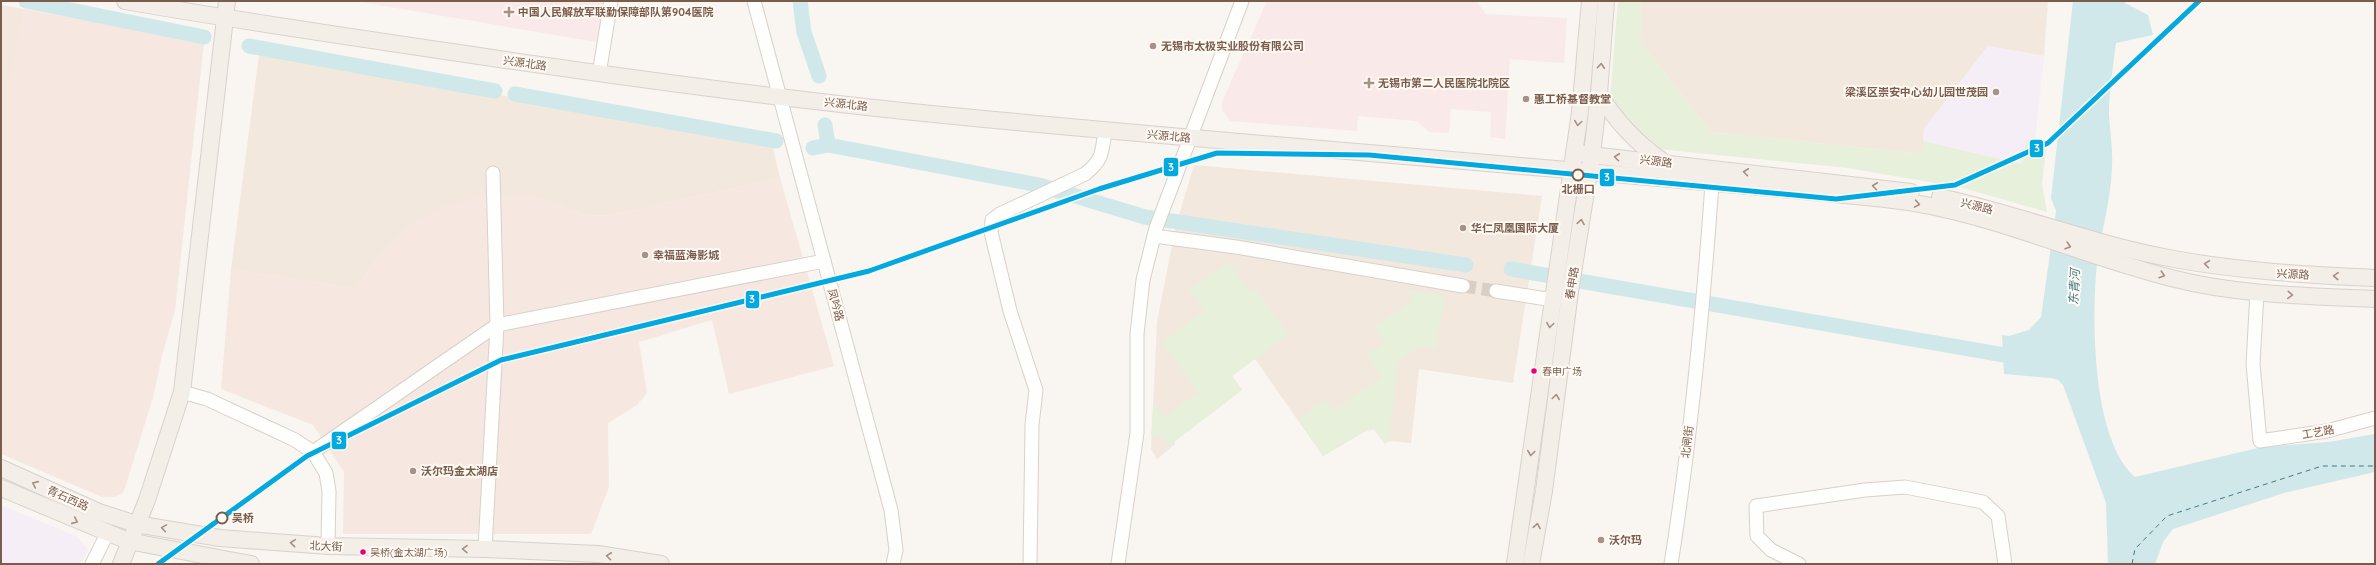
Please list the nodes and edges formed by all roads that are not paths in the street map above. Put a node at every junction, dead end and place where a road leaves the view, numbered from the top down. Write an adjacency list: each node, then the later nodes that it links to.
1 (125, 1): 8 (main road, 兴源北路)
2 (227, 1): 8 (main road)
3 (611, 1): 9 (street)
4 (754, 1): 11 (street, 凤吟路)
5 (1242, 1): 13 (street)
6 (1590, 1): 14 (main road, 春申路, one-way to 14)
7 (1606, 1): 10 (main road, 春申路, one-way to 7)
8 (225, 19): 9 (main road, 兴源北路); 32 (main road)
9 (599, 74): 11 (main road, 兴源北路)
10 (1599, 94): 15 (main road, 春申路); 16 (main road)
11 (780, 97): 12 (main road, 兴源北路); 24 (street, 凤吟路)
12 (1105, 130): 13 (main road, 兴源北路); 48 (street)
13 (1191, 138): 17 (main road, 兴源北路); 22 (street)
14 (1574, 153): 15 (main road, 兴源路); 17 (main road, 春申路)
15 (1592, 154): 16 (main road, 兴源路, one-way to 15); 18 (main road, 春申路)
16 (1664, 162): 21 (main road, 兴源路, one-way to 16)
17 (1572, 170): 18 (main road, 兴源路); 29 (main road, 春申路)
18 (1589, 172): 20 (main road, 兴源路); 51 (main road, 春申路, one-way to 18)
19 (493, 173): 31 (street)
20 (1712, 184): 21 (main road, 兴源路, one-way to 21); 52 (street, 北闸街)
21 (2033, 229): 23 (main road)
22 (1155, 232): 26 (street); 49 (street)
23 (2127, 256): 25 (main road, 兴源路, one-way to 23); 28 (main road, 兴源路, one-way to 28)
24 (824, 261): 31 (street); 47 (street, 凤吟路)
25 (2375, 278)
26 (1463, 286)
27 (1496, 291): 29 (street)
28 (2257, 292): 30 (main road, 兴源路, one-way to 30); 33 (street, 工艺路)
29 (1554, 293): 50 (main road, 春申路, one-way to 50)
30 (2375, 299)
31 (497, 325): 34 (street); 41 (street)
32 (182, 392): 34 (street); 37 (main road)
33 (2375, 418)
34 (313, 452): 40 (street)
35 (1, 468): 37 (main road, 青石西路, one-way to 35)
36 (1, 488): 38 (main road, 青石西路, one-way to 38)
37 (136, 524): 39 (main road); 40 (main road, 北大街, one-way to 37)
38 (107, 534): 39 (main road, 青石西路); 42 (street)
39 (128, 541): 43 (main road); 44 (main road, 青石西路)
40 (328, 546): 41 (main road, 北大街, one-way to 40)
41 (485, 549): 46 (main road, 北大街, one-way to 41)
42 (92, 564)
43 (120, 564)
44 (240, 564): 45 (main road, 青石西路)
45 (251, 564)
46 (661, 564)
47 (893, 564)
48 (1030, 564)
49 (1118, 564)
50 (1515, 564)
51 (1531, 564)
52 (1671, 564)
53 (1799, 564): 54 (street)
54 (2005, 564)

